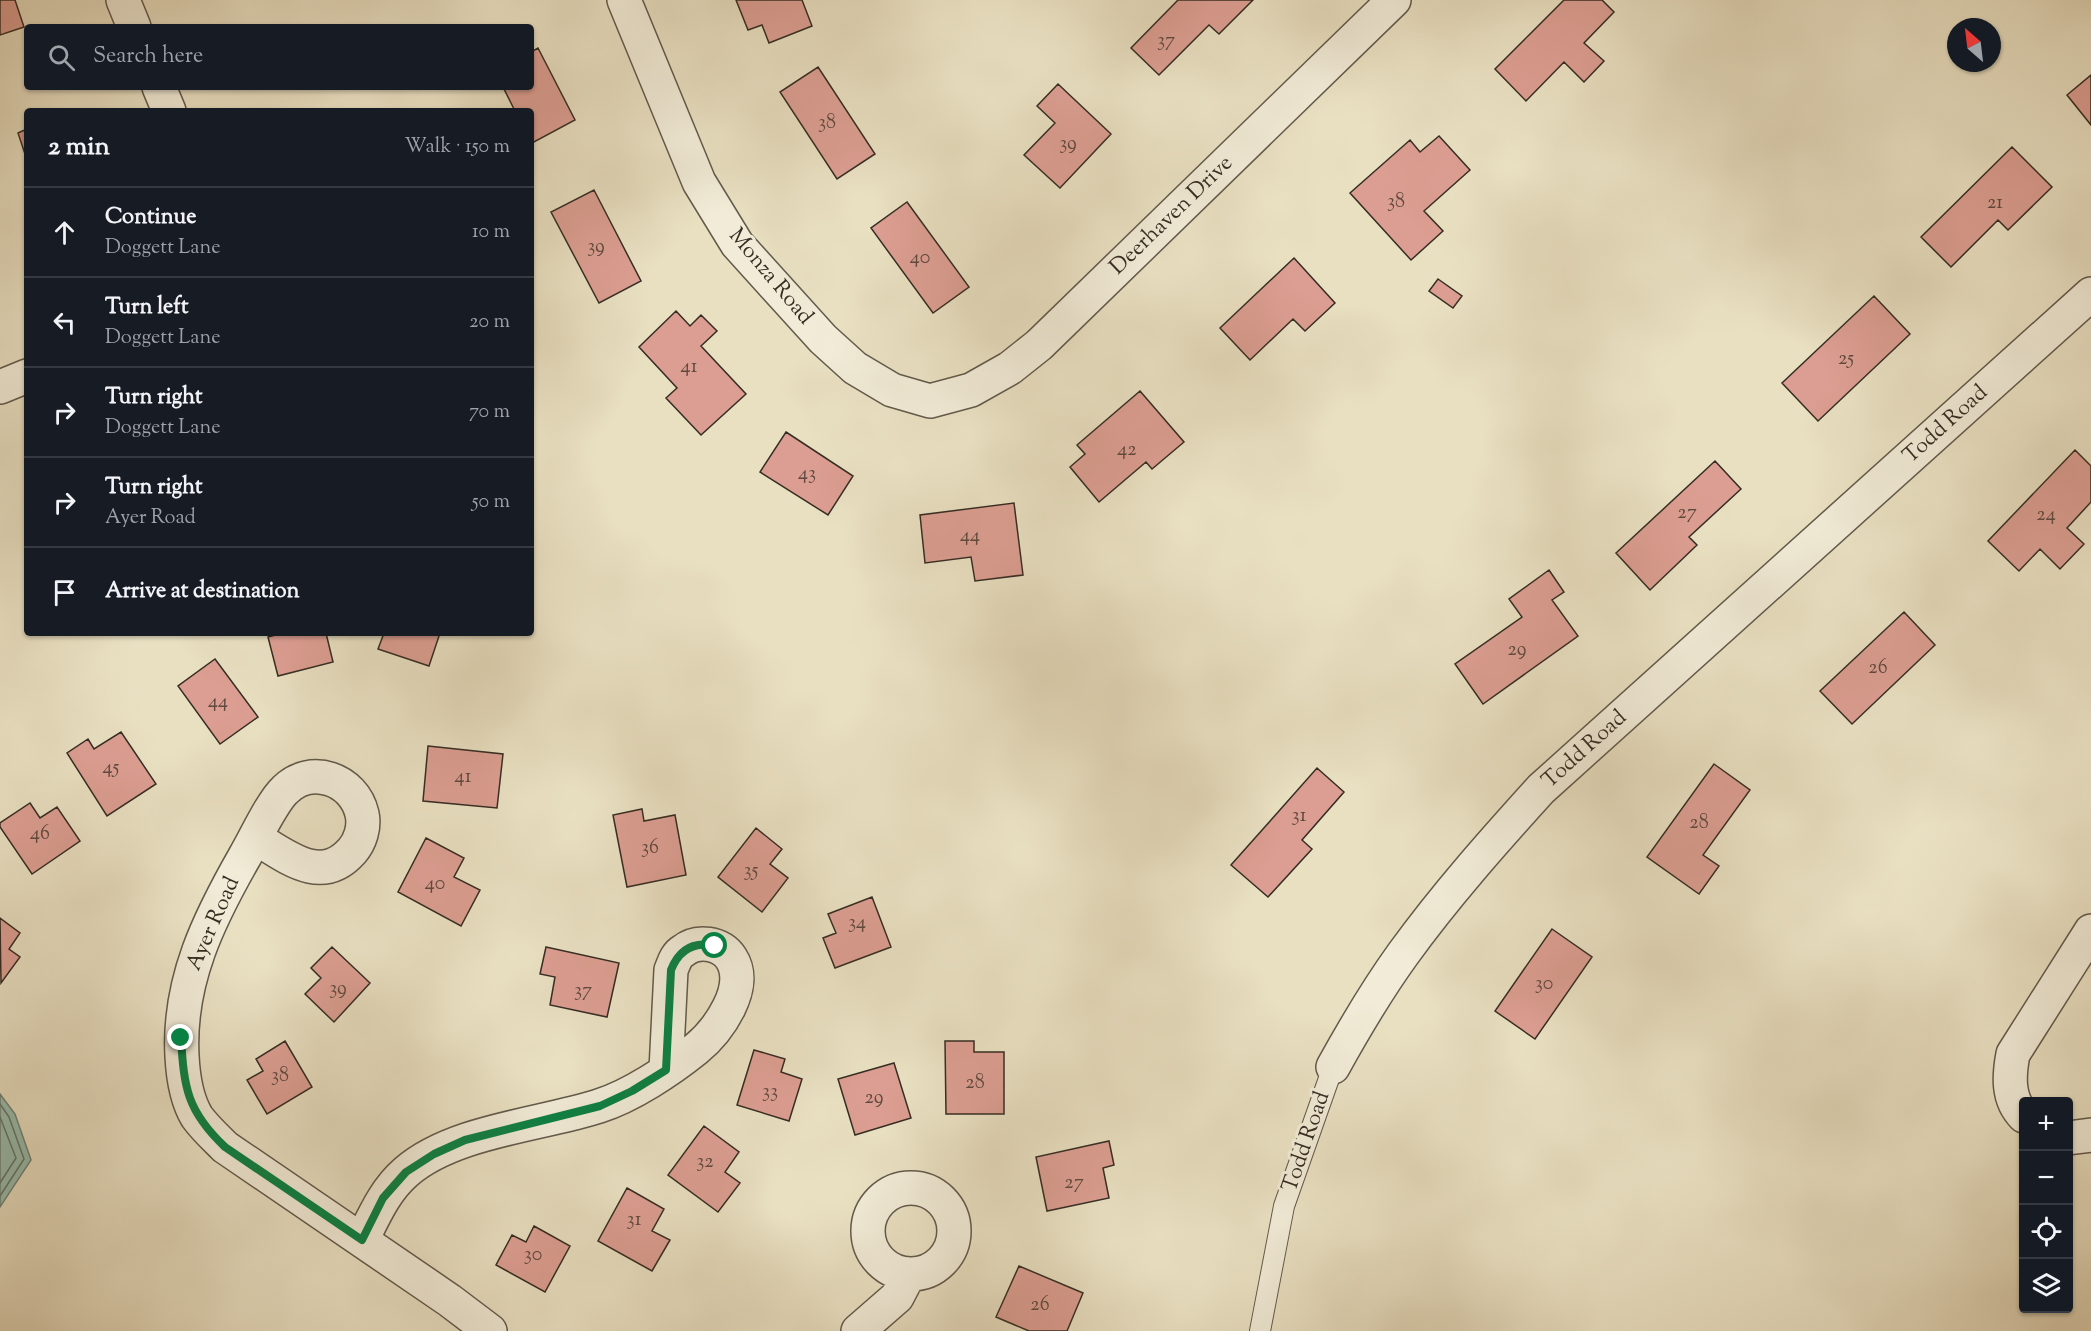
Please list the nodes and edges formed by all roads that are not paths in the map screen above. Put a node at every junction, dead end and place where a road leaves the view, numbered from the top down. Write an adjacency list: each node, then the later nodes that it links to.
1 (123, 0): 4 (street)
2 (624, 0): 10 (street, Monza Road)
3 (1394, 0): 10 (street, Deerhaven Drive)
4 (133, 24)
5 (160, 90): 6 (street)
6 (168, 108)
7 (2091, 294): 13 (street, Todd Road)
8 (24, 377): 9 (street)
9 (0, 387)
10 (930, 401)
11 (256, 838): 18 (street, Ayer Road)
12 (2091, 931): 15 (street)
13 (1333, 1067): 22 (lane, Todd Road)
14 (666, 1070): 18 (street)
15 (2019, 1107)
16 (2091, 1135): 17 (street)
17 (2073, 1137)
18 (362, 1240): 20 (street, Ayer Road)
19 (909, 1274): 21 (street)
20 (490, 1331)
21 (858, 1331)
22 (1260, 1331)

